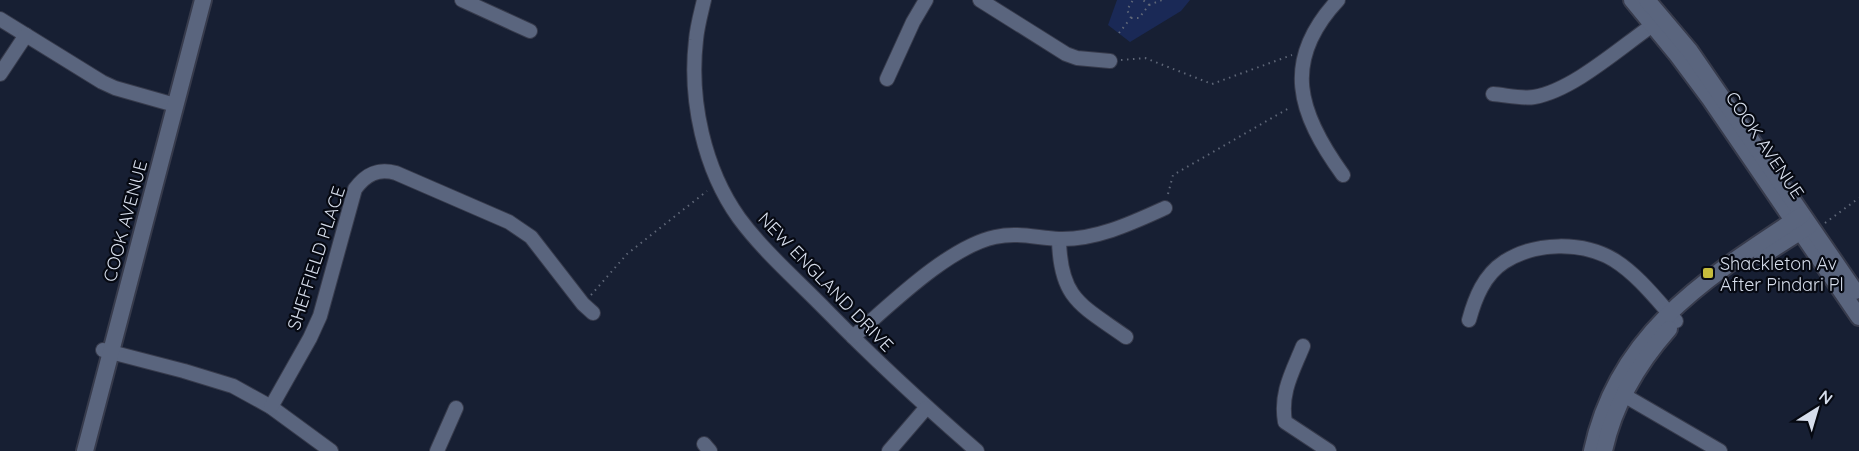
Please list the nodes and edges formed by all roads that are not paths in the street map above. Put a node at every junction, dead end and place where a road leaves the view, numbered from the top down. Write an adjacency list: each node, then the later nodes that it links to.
1 (194, 0): 18 (street, COOK AVENUE)
2 (203, 0): 18 (street, COOK AVENUE)
3 (462, 0): 12 (street)
4 (704, 0): 28 (street, NEW ENGLAND DRIVE)
5 (927, 0): 16 (street)
6 (980, 0): 14 (street)
7 (1338, 0): 19 (street)
8 (1632, 0): 11 (street, COOK AVENUE)
9 (1647, 0): 11 (street, COOK AVENUE)
10 (0, 19): 13 (street)
11 (1658, 21): 17 (street); 21 (street, COOK AVENUE)
12 (530, 31)
13 (26, 35): 15 (street); 18 (street)
14 (1110, 61)
15 (0, 74)
16 (887, 80)
17 (1493, 94)
18 (171, 104): 31 (street, COOK AVENUE)
19 (1343, 175)
20 (1165, 208): 22 (street)
21 (1805, 223): 23 (street, COOK AVENUE); 25 (street); 26 (street, COOK AVENUE)
22 (1059, 239): 28 (street); 29 (street)
23 (1859, 296)
24 (588, 308): 33 (street, SHEFFIELD PLACE)
25 (1672, 317): 27 (street); 32 (street)
26 (1859, 317)
27 (1469, 320)
28 (852, 337): 35 (street, NEW ENGLAND DRIVE)
29 (1126, 337)
30 (1303, 346): 42 (street)
31 (107, 351): 33 (street); 36 (street, COOK AVENUE); 37 (street, COOK AVENUE)
32 (1619, 392): 43 (street); 44 (street); 45 (street)
33 (271, 407): 38 (street)
34 (456, 408): 39 (street)
35 (926, 408): 40 (street); 41 (street, NEW ENGLAND DRIVE)
36 (77, 451)
37 (85, 451)
38 (331, 451)
39 (437, 451)
40 (889, 451)
41 (977, 451)
42 (1329, 451)
43 (1592, 451)
44 (1604, 451)
45 (1720, 451)

